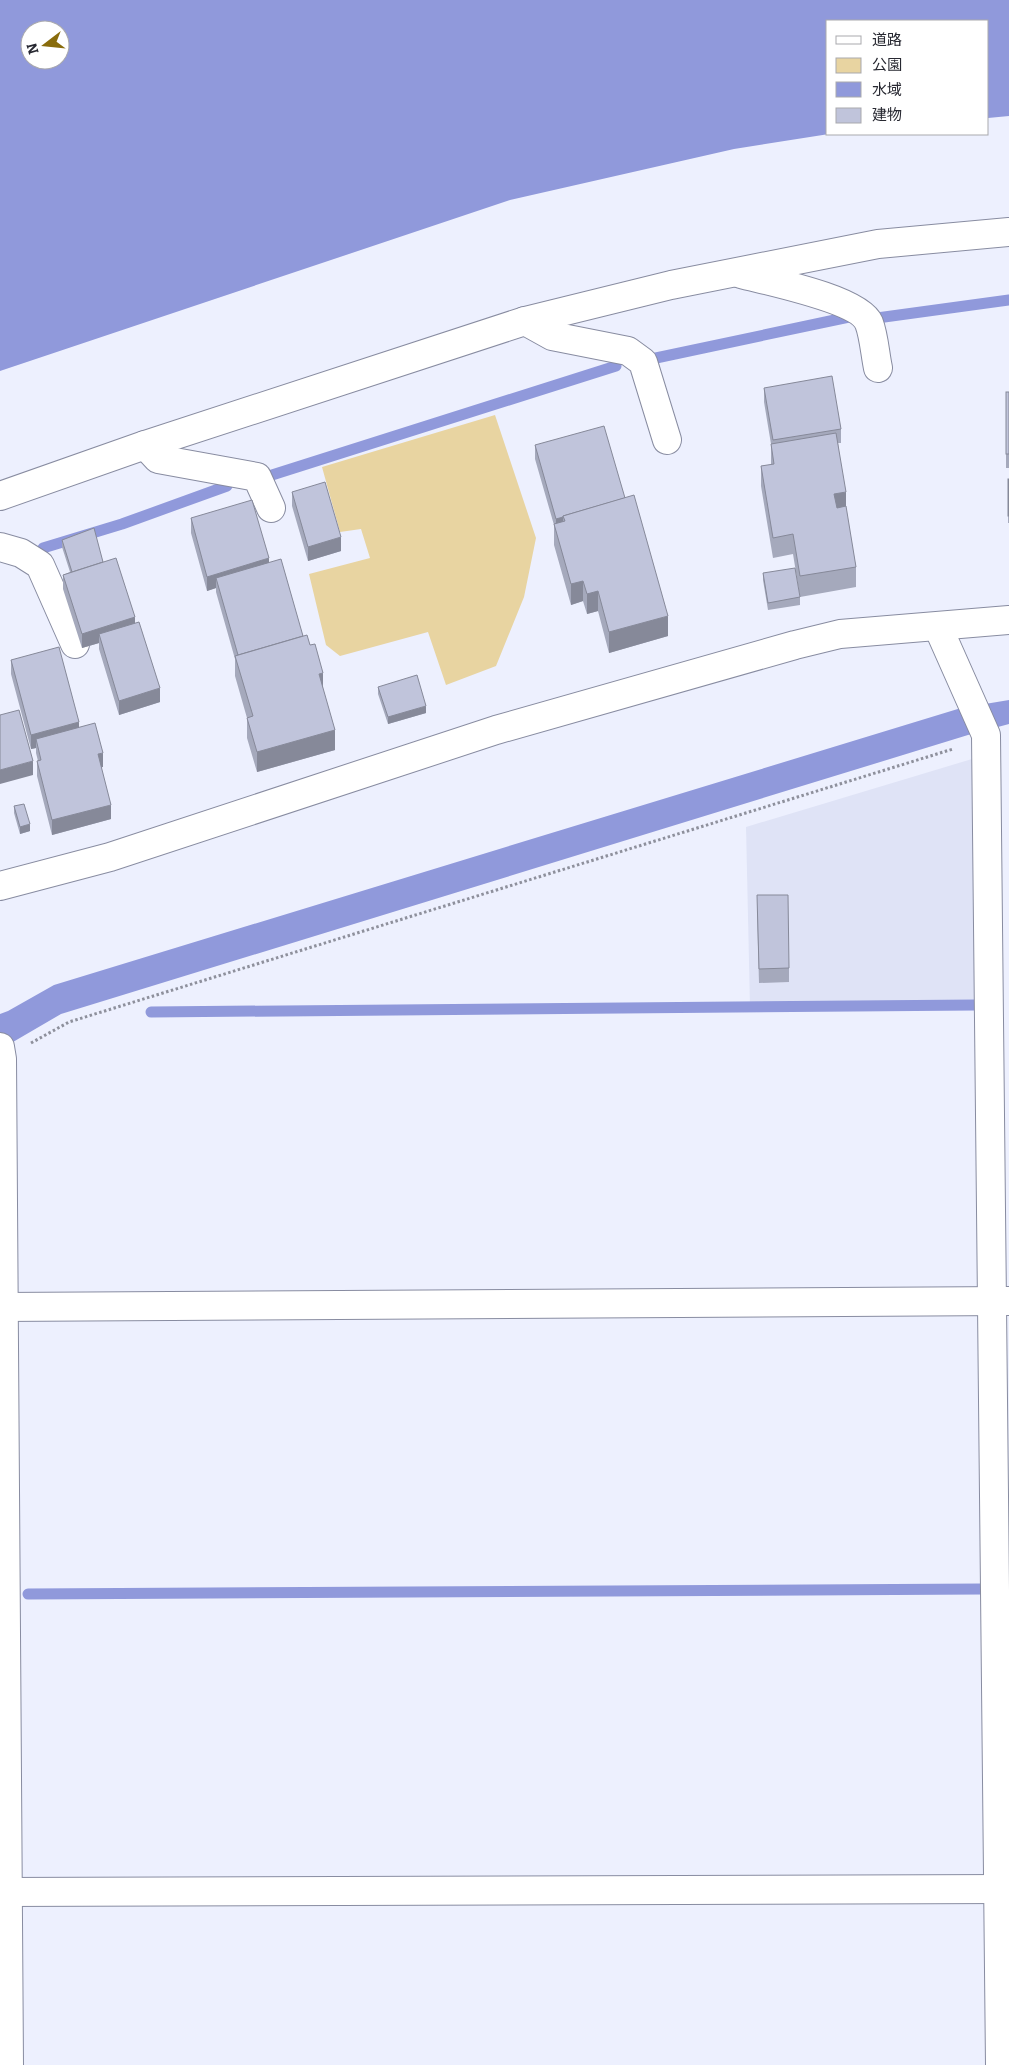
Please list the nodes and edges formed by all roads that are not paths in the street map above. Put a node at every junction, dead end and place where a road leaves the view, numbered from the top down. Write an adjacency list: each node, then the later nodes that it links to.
1 (1009, 232): 2 (street)
2 (735, 272): 3 (street); 4 (street)
3 (525, 321): 5 (street); 6 (street)
4 (878, 368)
5 (668, 440)
6 (145, 445): 7 (street); 8 (street)
7 (0, 496)
8 (271, 508)
9 (0, 548): 12 (street)
10 (1009, 620): 11 (street)
11 (938, 626): 13 (street); 15 (street)
12 (76, 644)
13 (0, 886)
14 (1, 1053): 16 (street)
15 (1000, 1301): 16 (street); 17 (street)
16 (2, 1307): 18 (street)
17 (1004, 1889): 18 (street); 20 (street)
18 (4, 1892): 19 (street)
19 (9, 2065)
20 (1000, 2065)

